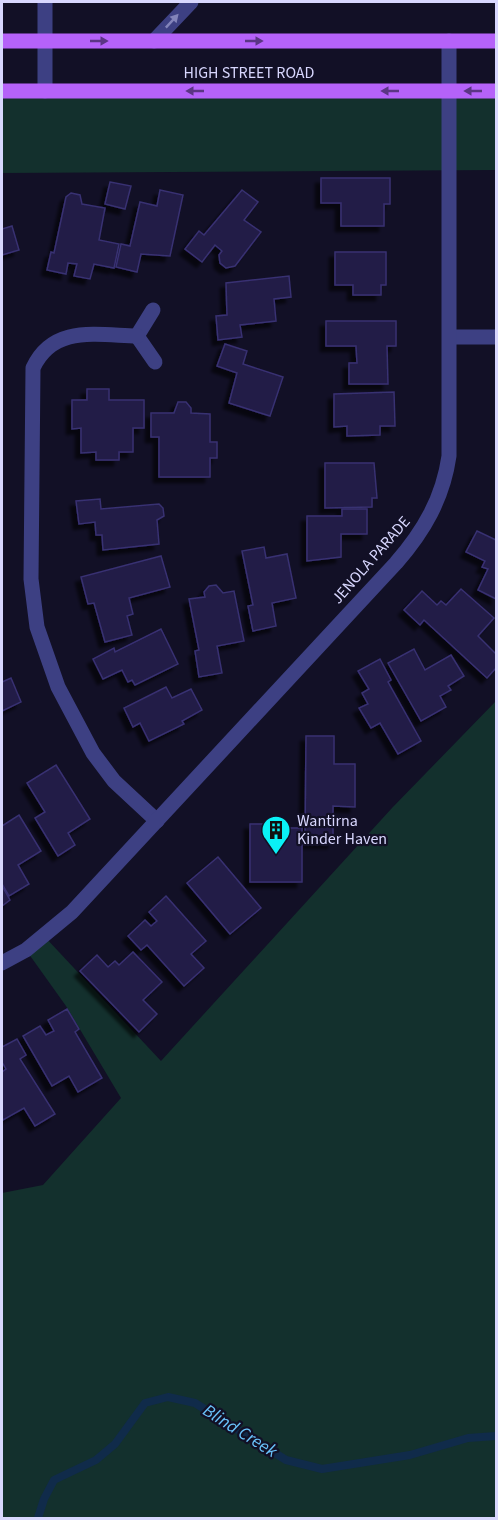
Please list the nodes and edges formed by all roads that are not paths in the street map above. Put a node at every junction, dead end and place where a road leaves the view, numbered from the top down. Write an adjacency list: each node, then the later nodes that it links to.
1 (45, 2): 7 (street)
2 (191, 2): 4 (street, one-way to 2)
3 (2, 41): 7 (main road, HIGH STREET ROAD)
4 (154, 41): 5 (main road, HIGH STREET ROAD, one-way to 5); 7 (main road, HIGH STREET ROAD, one-way to 4)
5 (449, 41): 6 (main road, HIGH STREET ROAD); 10 (street, JENOLA PARADE)
6 (496, 41)
7 (45, 42): 9 (street)
8 (2, 91): 9 (main road, HIGH STREET ROAD)
9 (45, 91): 10 (main road, HIGH STREET ROAD, one-way to 9)
10 (449, 91): 11 (main road, HIGH STREET ROAD, one-way to 10); 14 (street, JENOLA PARADE)
11 (496, 91)
12 (153, 310): 13 (street)
13 (137, 336): 16 (street); 17 (street)
14 (451, 337): 15 (street); 17 (street, JENOLA PARADE)
15 (496, 337)
16 (155, 362)
17 (157, 821): 18 (street, JENOLA PARADE)
18 (2, 963)

